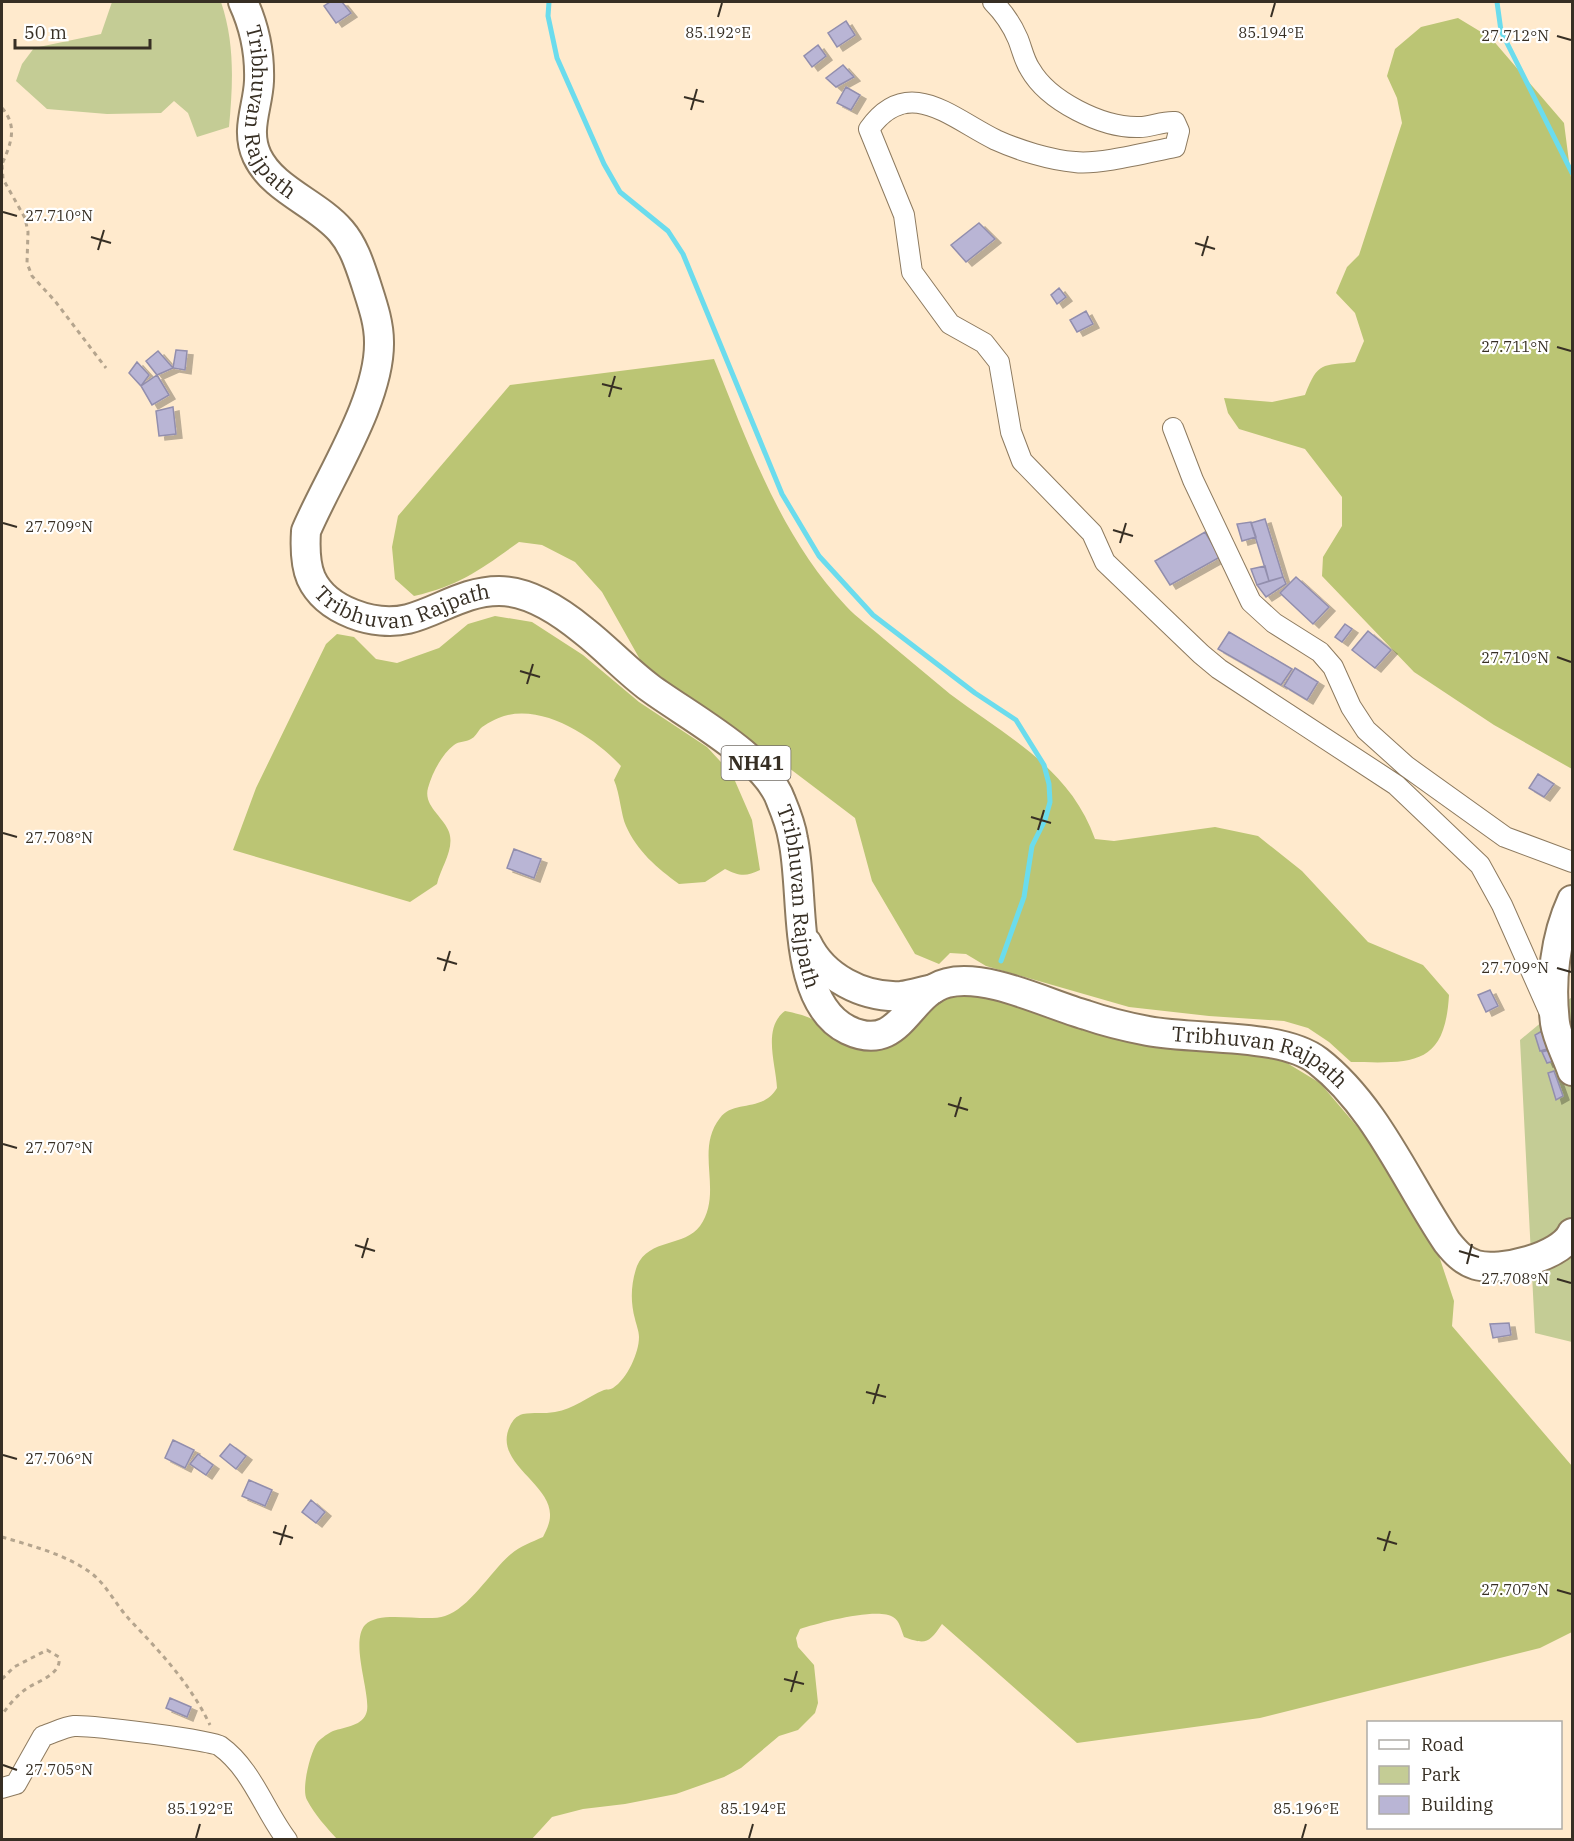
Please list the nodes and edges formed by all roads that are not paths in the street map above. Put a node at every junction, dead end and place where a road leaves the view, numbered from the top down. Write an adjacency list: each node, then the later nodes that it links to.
1 (243, 2): 8 (highway, Tribhuvan Rajpath / NH41)
2 (993, 2): 5 (street)
3 (1173, 428): 4 (street)
4 (1406, 766): 5 (street); 6 (street)
5 (1396, 785): 10 (street)
6 (1572, 862)
7 (1572, 900): 10 (highway)
8 (803, 935): 9 (highway); 9 (highway, Tribhuvan Rajpath / NH41)
9 (933, 988): 12 (highway, Tribhuvan Rajpath)
10 (1555, 1024): 11 (highway)
11 (1572, 1071)
12 (1572, 1238)
13 (2, 1788): 14 (street)
14 (287, 1839)

